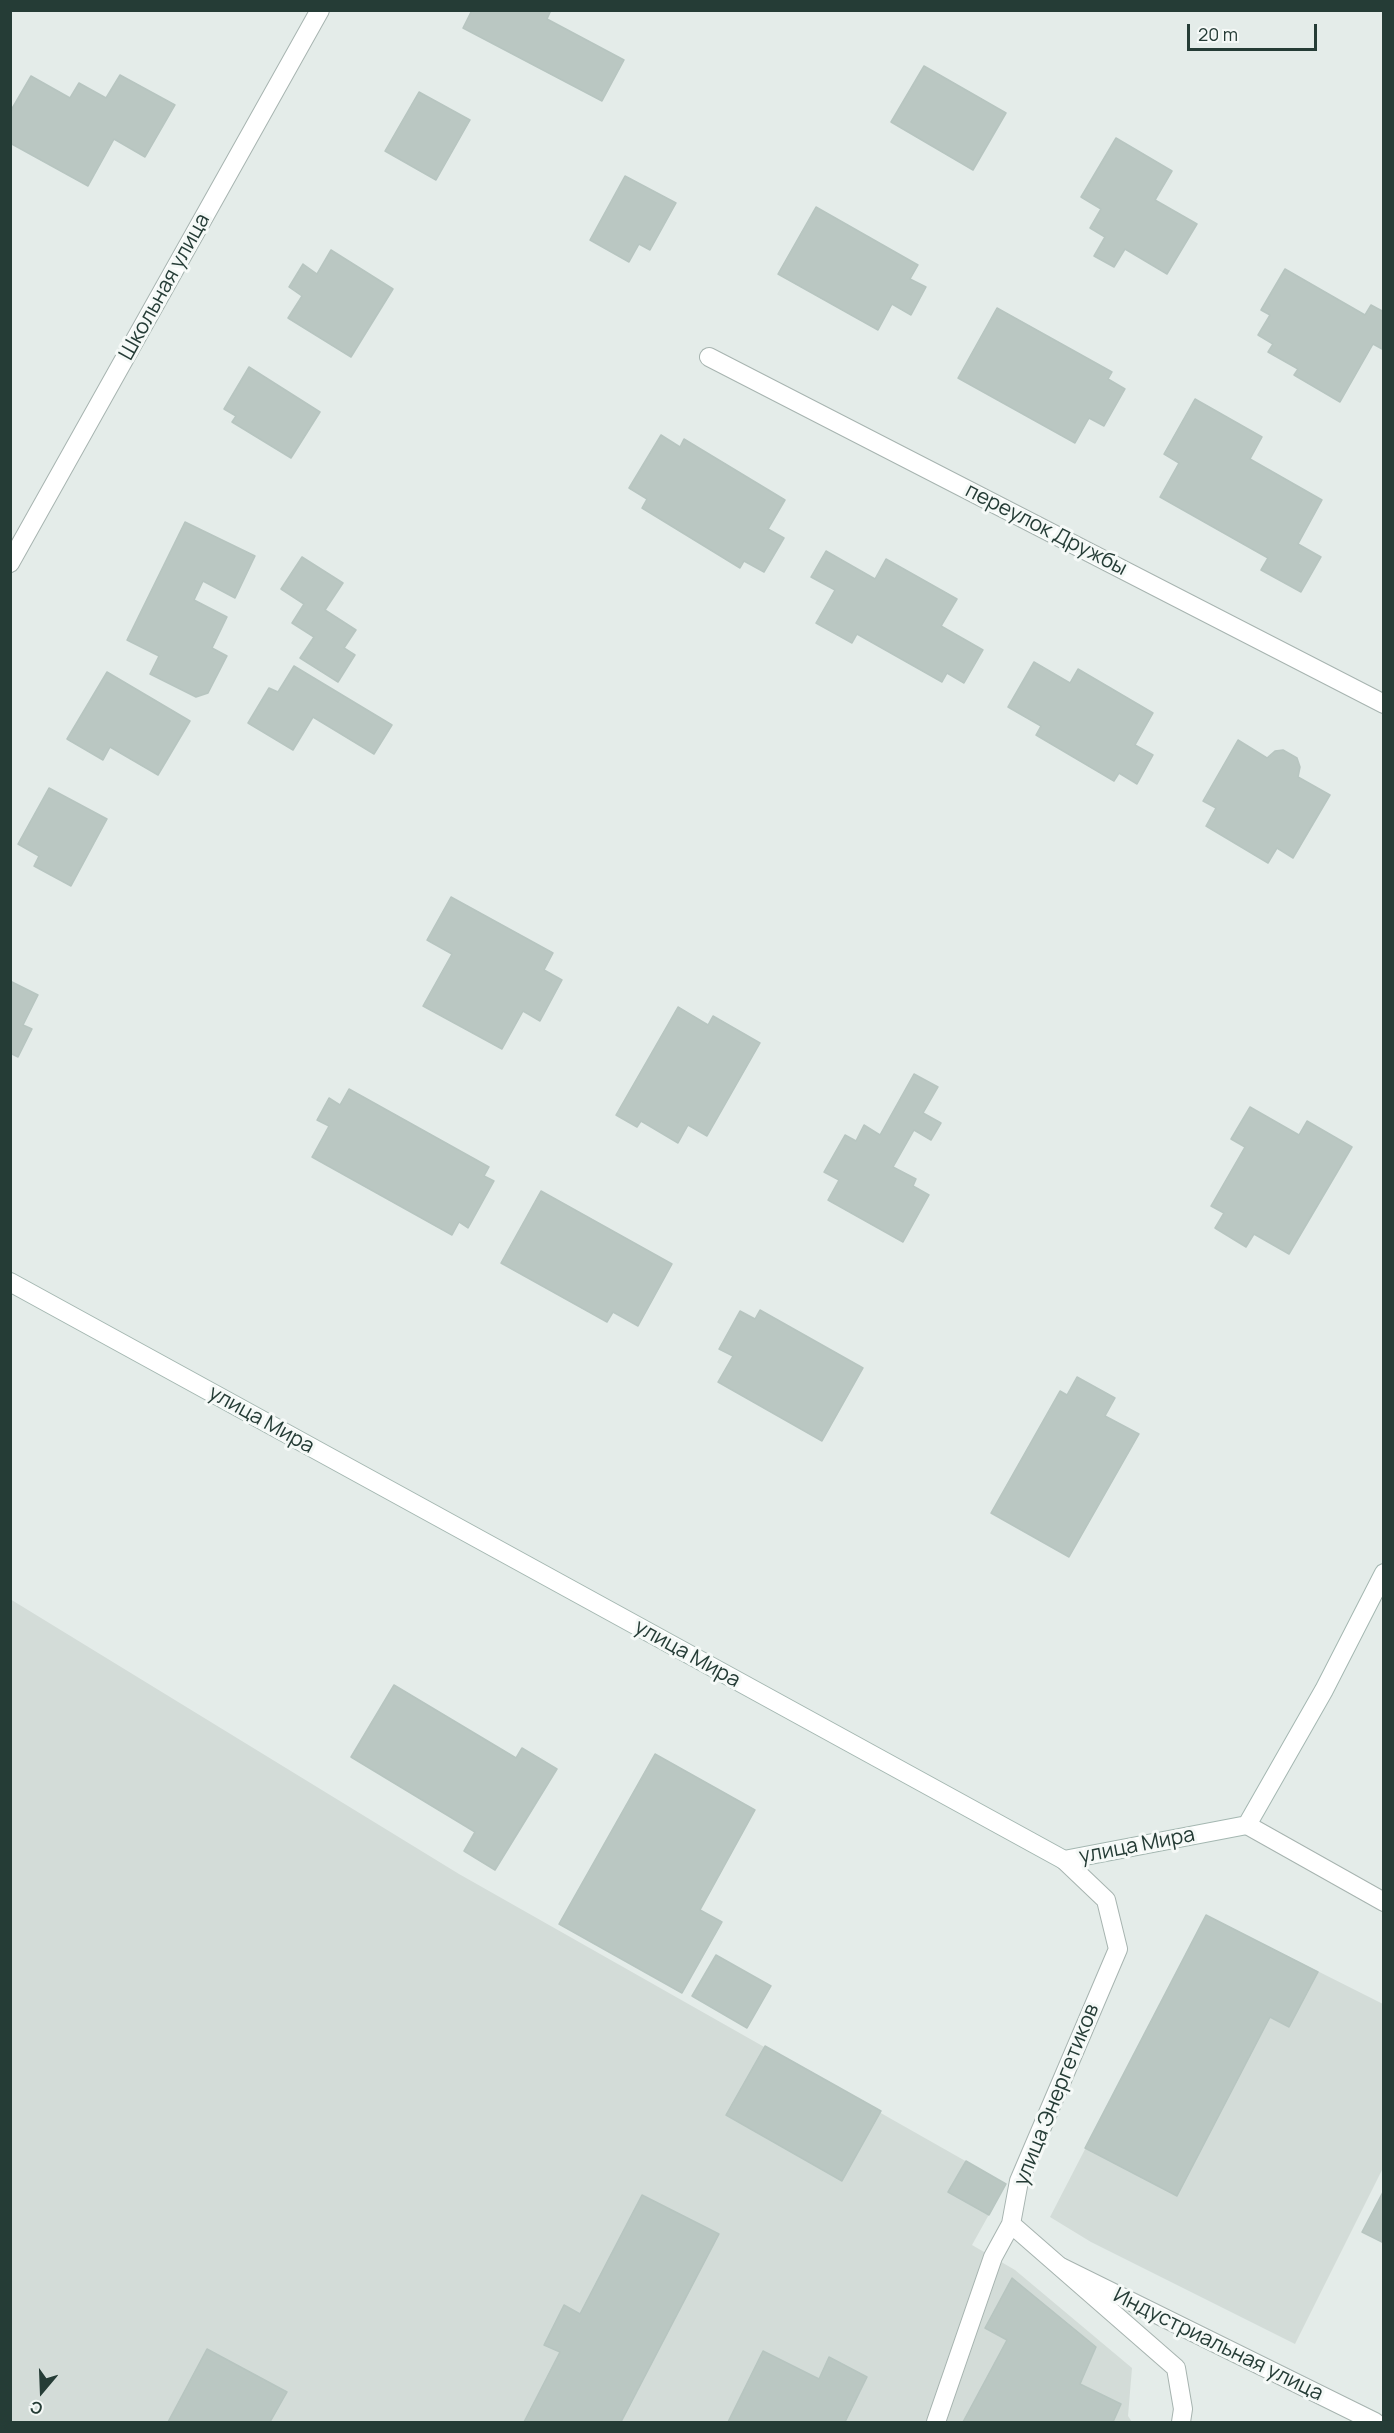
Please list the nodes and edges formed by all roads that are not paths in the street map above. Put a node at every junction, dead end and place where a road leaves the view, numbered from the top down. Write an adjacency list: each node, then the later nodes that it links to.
1 (320, 10): 3 (street, Школьная улица)
2 (709, 357): 4 (street, переулок Дружбы)
3 (10, 563)
4 (1383, 704)
5 (10, 1282): 8 (street, улица Мира)
6 (1383, 1573): 7 (street)
7 (1247, 1825): 8 (street, улица Мира); 9 (street)
8 (1064, 1860): 10 (street, улица Энергетиков)
9 (1383, 1902)
10 (1011, 2224): 11 (street); 12 (street, улица Энергетиков)
11 (1061, 2268): 13 (street); 14 (street, Индустриальная улица)
12 (936, 2422)
13 (1181, 2422)
14 (1375, 2422)

